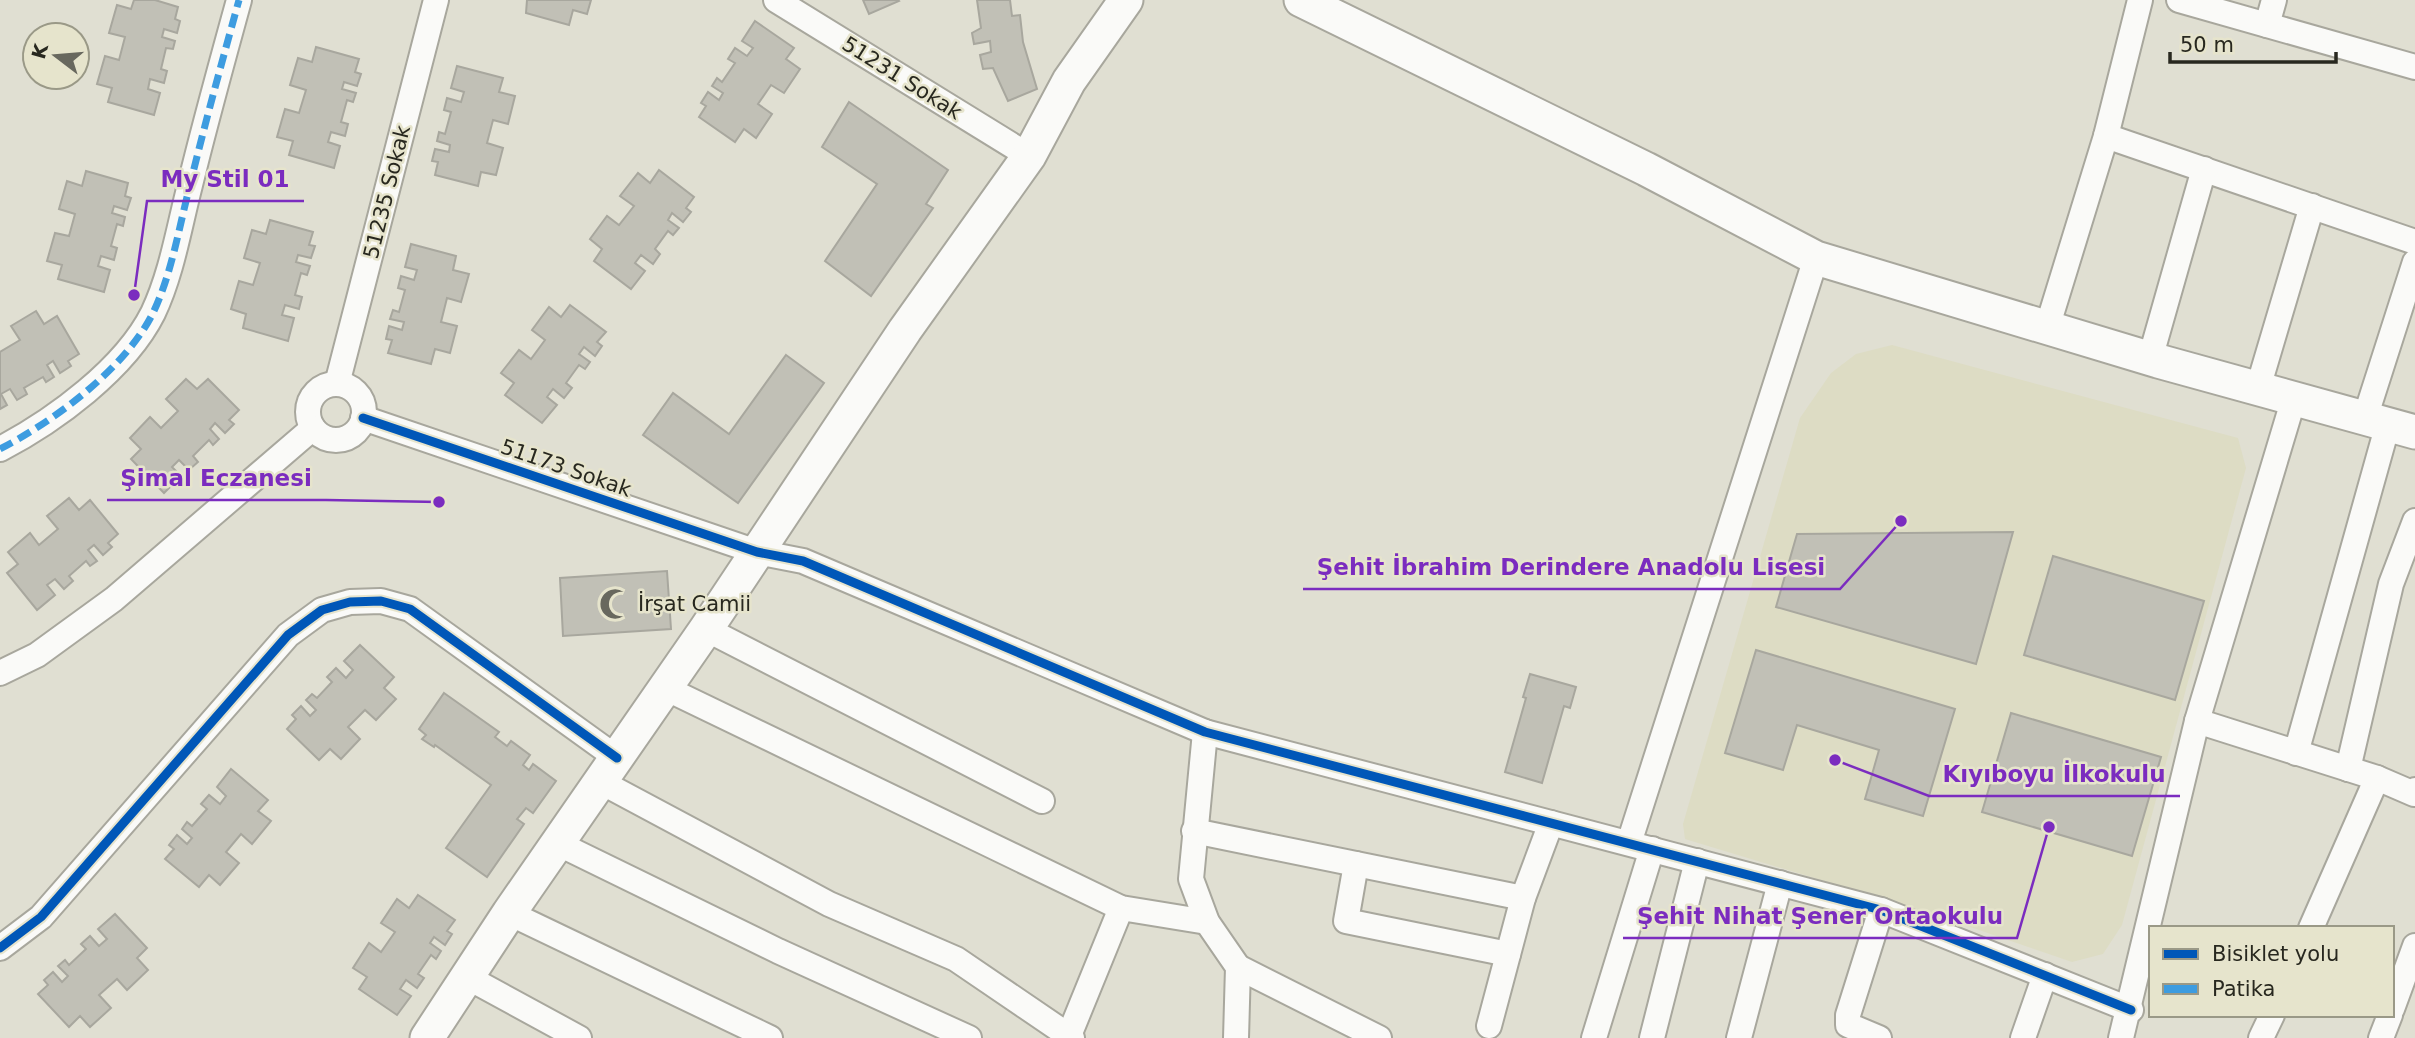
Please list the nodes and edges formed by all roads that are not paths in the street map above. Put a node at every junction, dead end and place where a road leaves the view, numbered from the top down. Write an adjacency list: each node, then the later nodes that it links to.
1 (239, 0): 26 (street)
2 (436, 0): 20 (street, 51235 Sokak)
3 (776, 0): 12 (street, 51231 Sokak)
4 (1126, 0): 12 (main road)
5 (1301, 0): 16 (main road)
6 (2140, 0): 11 (street)
7 (2179, 0): 9 (street)
8 (2274, 0): 9 (street)
9 (2267, 25): 10 (street)
10 (2415, 67)
11 (2106, 136): 13 (street); 18 (street)
12 (1028, 156): 28 (main road)
13 (2204, 169): 14 (street); 19 (street)
14 (2312, 206): 15 (street); 21 (street)
15 (2415, 242)
16 (1816, 258): 18 (main road); 43 (street)
17 (2415, 262): 24 (street)
18 (2047, 328): 19 (main road)
19 (2150, 359): 21 (main road)
20 (337, 384): 23 (street); 25 (street)
21 (2258, 388): 22 (main road)
22 (2294, 398): 24 (main road); 32 (street)
23 (363, 418): 25 (street); 28 (street, 51173 Sokak)
24 (2389, 424): 34 (street)
25 (313, 428): 30 (street)
26 (0, 449)
27 (2415, 521): 35 (street)
28 (757, 552): 29 (main road); 33 (street, 51173 Sokak)
29 (706, 629): 31 (main road); 39 (street)
30 (0, 673)
31 (665, 688): 36 (main road); 48 (street)
32 (2197, 721): 34 (street); 52 (street)
33 (1205, 732): 40 (street, 51173 Sokak); 41 (street)
34 (2297, 753): 35 (street)
35 (2348, 769): 37 (street)
36 (609, 770): 42 (main road); 56 (street); 66 (street)
37 (2377, 778): 38 (street); 53 (street)
38 (2415, 790)
39 (1042, 801)
40 (1552, 823): 43 (street, 51173 Sokak); 47 (street)
41 (1194, 831): 45 (street); 51 (street)
42 (559, 844): 50 (main road); 70 (street)
43 (1641, 846): 44 (street, 51173 Sokak); 73 (street)
44 (1697, 861): 46 (street, 51173 Sokak); 74 (street)
45 (1356, 864): 47 (street); 57 (street)
46 (1780, 884): 49 (street, 51173 Sokak); 75 (street)
47 (1522, 898): 57 (street)
48 (1121, 908): 51 (street); 66 (street)
49 (1881, 910): 59 (street, 51173 Sokak); 76 (street)
50 (509, 914): 60 (main road); 69 (street)
51 (1207, 922): 58 (street)
52 (2150, 926)
53 (2312, 926)
54 (2149, 931): 62 (street)
55 (2415, 946): 61 (street)
56 (0, 948)
57 (1508, 954): 65 (street)
58 (1238, 967): 71 (street); 72 (street)
59 (2045, 975): 62 (street, 51173 Sokak); 77 (street)
60 (467, 977): 67 (main road); 68 (street)
61 (2394, 1004)
62 (2131, 1010): 78 (street)
63 (2271, 1017): 79 (street)
64 (2389, 1017): 80 (street)
65 (1489, 1026)
66 (1069, 1037)
67 (427, 1038)
68 (579, 1038)
69 (770, 1038)
70 (969, 1038)
71 (1236, 1038)
72 (1379, 1038)
73 (1594, 1038)
74 (1652, 1038)
75 (1739, 1038)
76 (1879, 1038)
77 (2023, 1038)
78 (2122, 1038)
79 (2261, 1038)
80 (2382, 1038)

